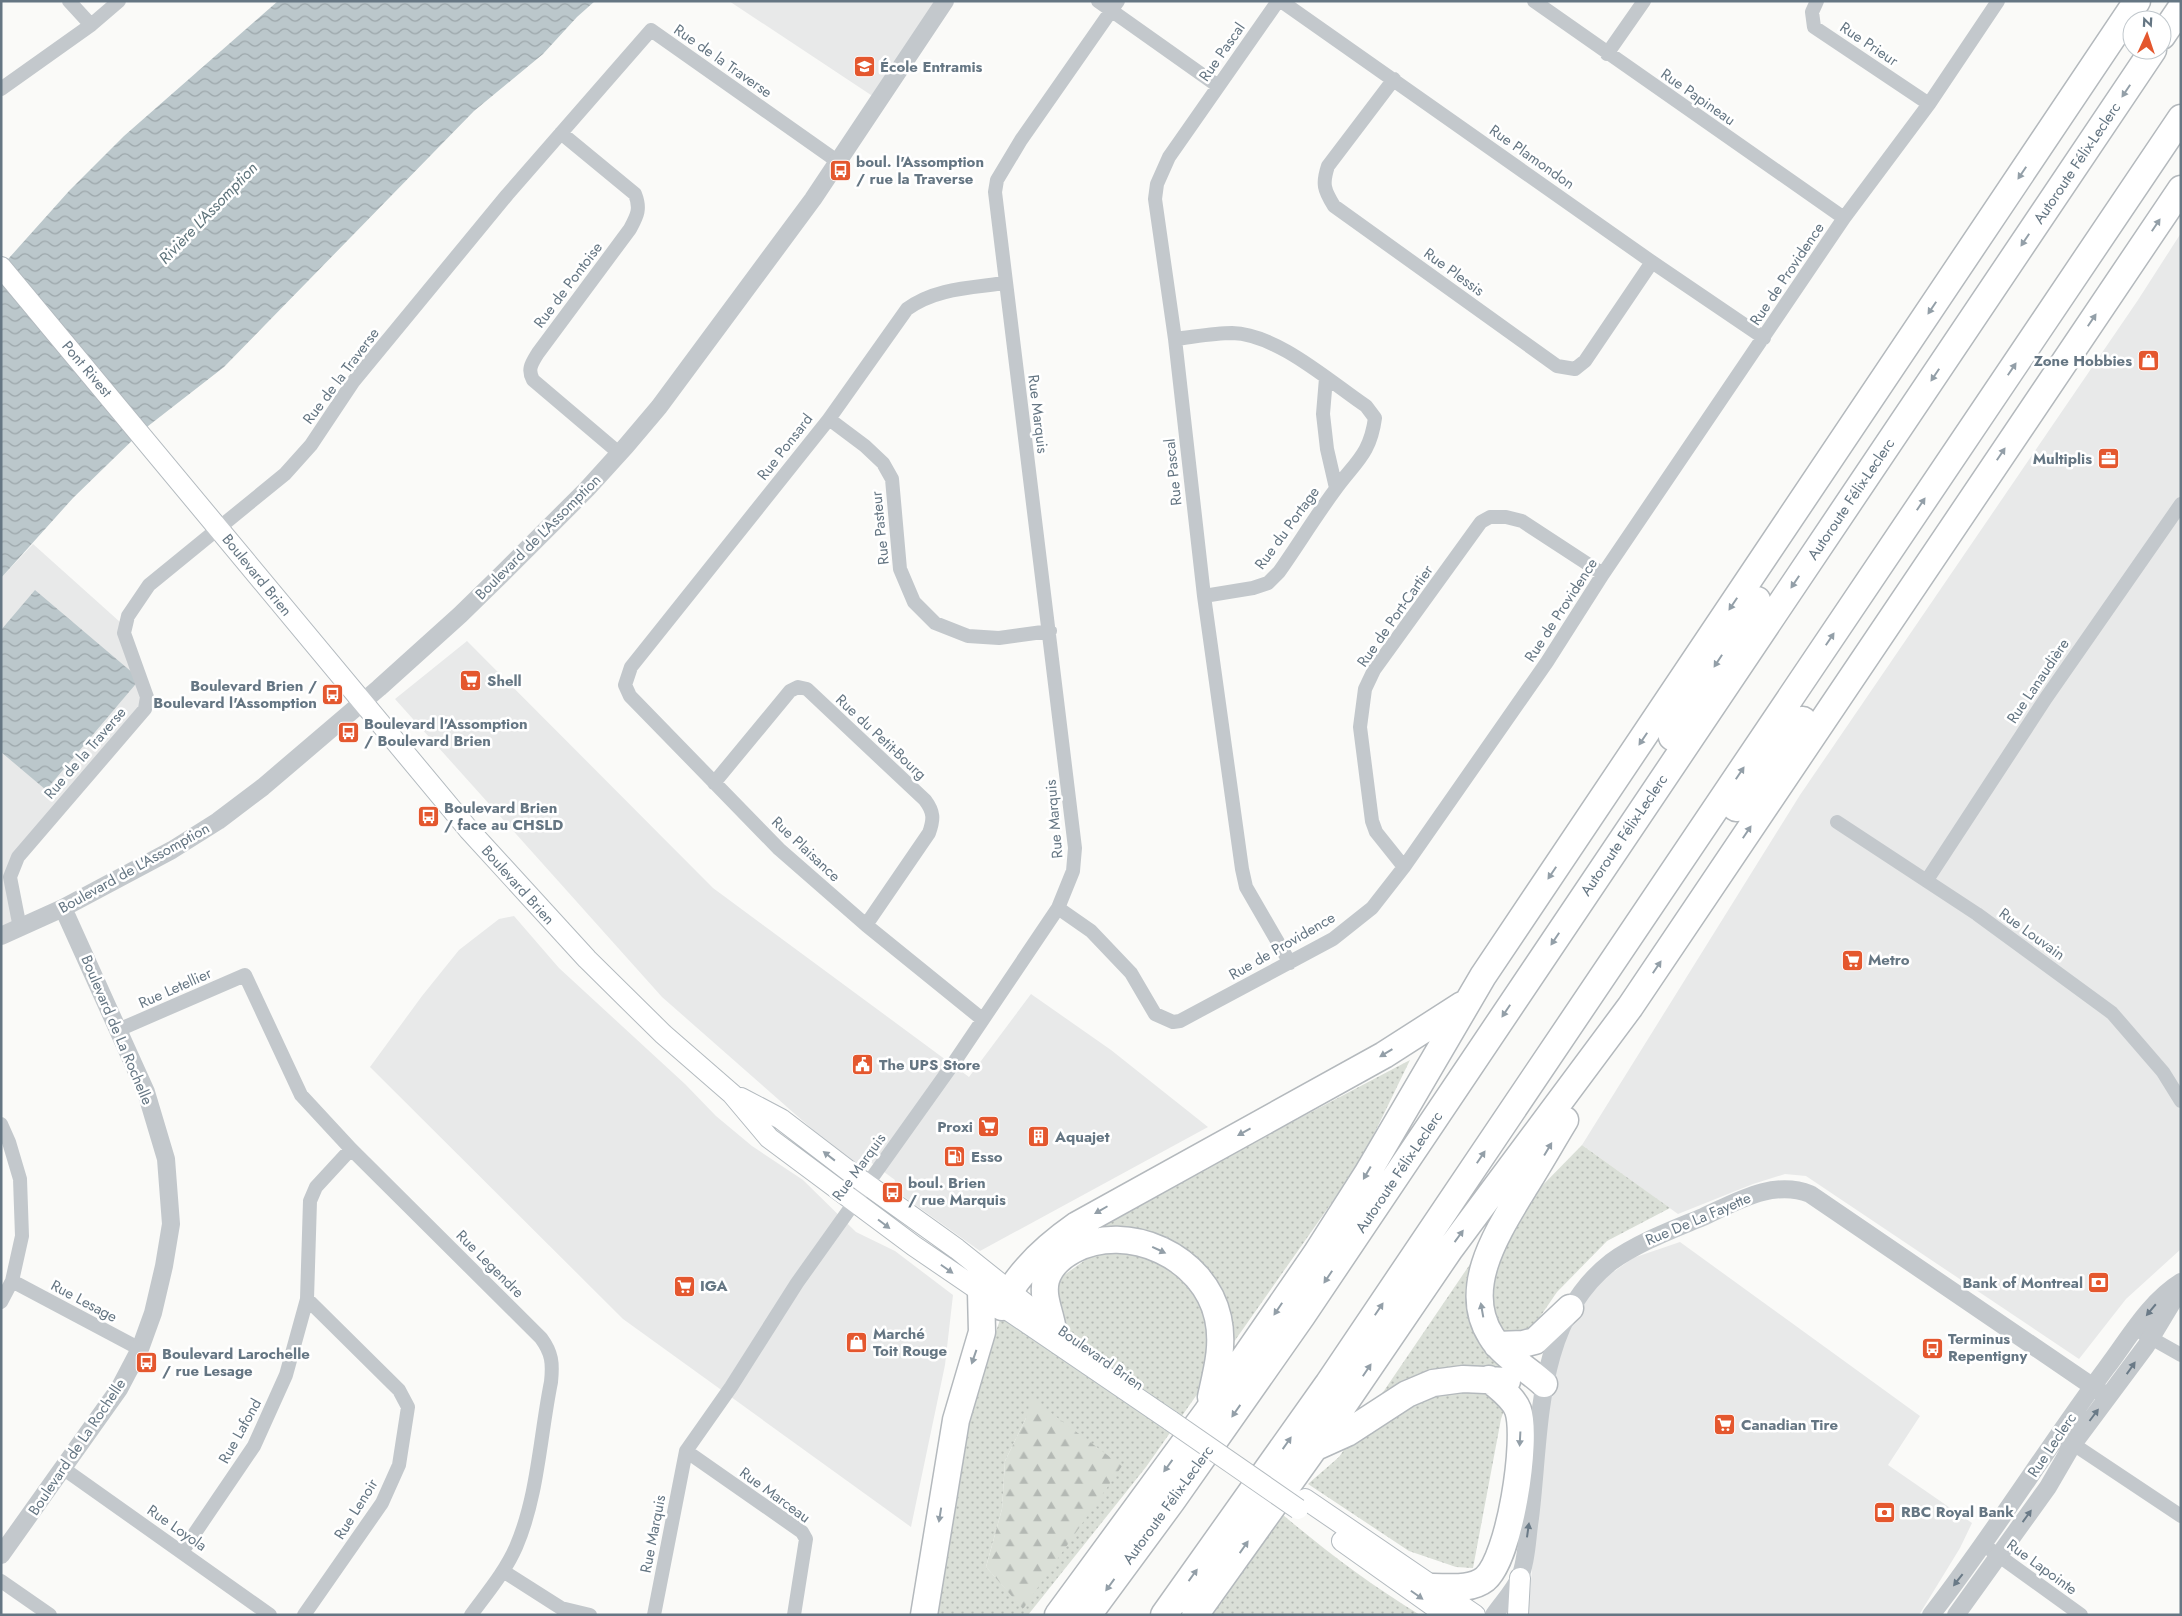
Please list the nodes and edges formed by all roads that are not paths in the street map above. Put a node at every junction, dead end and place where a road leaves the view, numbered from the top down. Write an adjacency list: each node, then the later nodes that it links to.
1 (70, 1): 14 (street)
2 (119, 1): 14 (street)
3 (945, 1): 23 (street, Boulevard de L'Assomption)
4 (1098, 1): 11 (street)
5 (1280, 1): 17 (street, Rue Plamondon); 18 (street, Rue Pascal)
6 (1534, 1): 15 (street, Rue Papineau)
7 (1644, 1): 15 (street)
8 (1817, 1): 20 (street, Rue Prieur)
9 (1998, 1): 20 (street, Rue de Providence)
10 (2137, 1): 31 (highway, one-way to 31)
11 (1115, 6): 18 (street); 28 (street, Rue Marquis)
12 (2181, 8): 13 (highway)
13 (2172, 21)
14 (92, 25): 19 (street)
15 (1608, 54): 25 (street, Rue Papineau)
16 (2146, 60): 49 (highway, Autoroute Félix-Leclerc, one-way to 49)
17 (1394, 79): 26 (street, Rue Plamondon); 26 (street, Rue Plessis)
18 (1218, 86): 30 (street, Rue Pascal)
19 (1, 89)
20 (1929, 104): 25 (street, Rue de Providence)
21 (2181, 118): 61 (highway, one-way to 21)
22 (561, 133): 23 (street, Rue de la Traverse); 34 (street, Rue de Pontoise); 39 (street, Rue de la Traverse)
23 (837, 161): 34 (street, Boulevard de L'Assomption)
24 (2181, 189): 37 (highway, one-way to 24)
25 (1844, 218): 29 (street, Rue de Providence)
26 (1652, 262): 29 (street, Rue Plamondon)
27 (1, 267): 35 (main road, Pont Rivest)
28 (1005, 283): 33 (street, Rue Ponsard); 42 (street, Rue Marquis)
29 (1764, 338): 40 (street, Rue de Providence)
30 (1175, 340): 32 (street, Rue du Portage); 41 (street, Rue Pascal)
31 (1907, 345): 49 (highway, one-way to 49); 57 (highway, one-way to 57)
32 (1326, 378): 36 (street, Rue du Portage); 36 (street, Rue du Portage)
33 (828, 419): 42 (street, Rue Pasteur); 43 (street, Rue Ponsard)
34 (619, 453): 44 (street, Boulevard de L'Assomption)
35 (172, 471): 39 (main road, Boulevard Brien)
36 (1336, 488): 41 (street, Rue du Portage)
37 (1974, 494): 58 (highway, one-way to 37); 61 (highway)
38 (2181, 504): 48 (street, Rue Lanaudière)
39 (219, 528): 44 (main road, Boulevard Brien); 53 (street, Rue de la Traverse)
40 (1603, 574): 47 (street, Rue de Providence); 47 (street, Rue de Port-Cartier)
41 (1204, 596): 55 (street, Rue Pascal)
42 (1050, 631): 51 (street, Rue Marquis)
43 (626, 685): 45 (street, Rue Plaisance)
44 (362, 702): 50 (street, Boulevard de L'Assomption); 62 (main road, Boulevard Brien)
45 (714, 783): 52 (street, Rue Plaisance); 52 (street, Rue du Petit-Bourg)
46 (1837, 822): 48 (street, Rue Louvain)
47 (1404, 867): 55 (street, Rue de Providence)
48 (1927, 880): 63 (street, Rue Louvain)
49 (1576, 906): 111 (highway, Autoroute Félix-Leclerc, one-way to 111)
50 (63, 908): 53 (street, Boulevard de L'Assomption); 60 (street, Boulevard de La Rochelle)
51 (1058, 908): 55 (street, Rue de Providence); 59 (street, Rue Marquis)
52 (866, 925): 59 (street, Rue Plaisance)
53 (20, 928): 54 (street, Boulevard de L'Assomption)
54 (1, 936)
55 (1290, 963)
56 (245, 975): 60 (street, Rue Letellier); 65 (street, Rue Legendre)
57 (1466, 1003): 73 (highway, one-way to 73); 86 (highway, one-way to 86)
58 (1630, 1007): 79 (highway, one-way to 58); 89 (highway, one-way to 58)
59 (982, 1019): 66 (street, Rue Marquis)
60 (118, 1030): 80 (street, Boulevard de La Rochelle)
61 (1556, 1046): 112 (highway, one-way to 61)
62 (732, 1094): 66 (main road, Boulevard Brien, one-way to 62); 67 (main road, Boulevard Brien)
63 (2181, 1101)
64 (1, 1124): 68 (street)
65 (351, 1149): 72 (street, Rue Lafond); 98 (street, Rue Legendre)
66 (868, 1185): 67 (street, Rue Marquis); 73 (main road, Boulevard Brien)
67 (855, 1202): 71 (main road, Boulevard Brien, one-way to 71); 90 (street, Rue Marquis)
68 (12, 1282): 74 (street); 80 (street, Rue Lesage)
69 (2181, 1282): 77 (street, Rue Leclerc, one-way to 77)
70 (2181, 1288): 78 (street, Rue Leclerc)
71 (981, 1292): 73 (main road, Boulevard Brien); 109 (highway, one-way to 109)
72 (307, 1299): 95 (street, Rue Lafond); 104 (street, Rue Lenoir)
73 (1005, 1299): 76 (main road, Boulevard Brien); 87 (main road, Boulevard Brien)
74 (1, 1302)
75 (1570, 1308): 79 (highway); 83 (street, Rue De La Fayette); 84 (street, Rue De La Fayette)
76 (1052, 1324): 86 (highway, one-way to 86); 87 (main road, Boulevard Brien)
77 (2135, 1329): 78 (street); 84 (street, Rue Leclerc)
78 (2152, 1337): 81 (street); 85 (street, Rue Leclerc, one-way to 78)
79 (1497, 1345): 83 (highway)
80 (140, 1348): 91 (street, Boulevard de La Rochelle)
81 (2181, 1354)
82 (1489, 1380): 83 (highway); 89 (highway); 101 (highway, one-way to 101)
83 (1544, 1384): 99 (street, Rue De La Fayette, one-way to 83)
84 (2093, 1386): 85 (street, Rue De La Fayette); 94 (street, Rue Leclerc)
85 (2108, 1397): 88 (street, Rue Leclerc, one-way to 85)
86 (1207, 1412): 110 (highway, one-way to 110)
87 (1174, 1416): 92 (main road, Boulevard Brien)
88 (2073, 1444): 93 (street); 97 (street, Rue Leclerc, one-way to 88)
89 (1315, 1447): 113 (highway, one-way to 89)
90 (686, 1451): 107 (street, Rue Marquis); 108 (street, Rue Marceau)
91 (64, 1469): 95 (street, Rue Loyola); 96 (street, Boulevard de La Rochelle)
92 (1301, 1504): 101 (main road, Boulevard Brien); 114 (main road, Boulevard Brien, one-way to 114)
93 (2181, 1516)
94 (1984, 1544): 97 (street, Rue Lapointe); 118 (street, Rue Leclerc, one-way to 118)
95 (182, 1552): 103 (street, Rue Loyola)
96 (1, 1556)
97 (1998, 1556): 119 (street, Rue Leclerc); 120 (street, Rue Lapointe)
98 (503, 1571): 105 (street, Rue Legendre); 106 (street)
99 (1520, 1578): 116 (street, Rue De La Fayette); 117 (main road)
100 (1, 1581): 102 (street)
101 (1433, 1587): 115 (main road, Boulevard Brien)
102 (50, 1615)
103 (270, 1615)
104 (304, 1615)
105 (472, 1615)
106 (590, 1615)
107 (654, 1615)
108 (794, 1615)
109 (924, 1615)
110 (1058, 1615)
111 (1088, 1615)
112 (1164, 1615)
113 (1195, 1615)
114 (1446, 1615)
115 (1475, 1615)
116 (1494, 1615)
117 (1518, 1615)
118 (1931, 1615)
119 (1956, 1615)
120 (2081, 1615)

